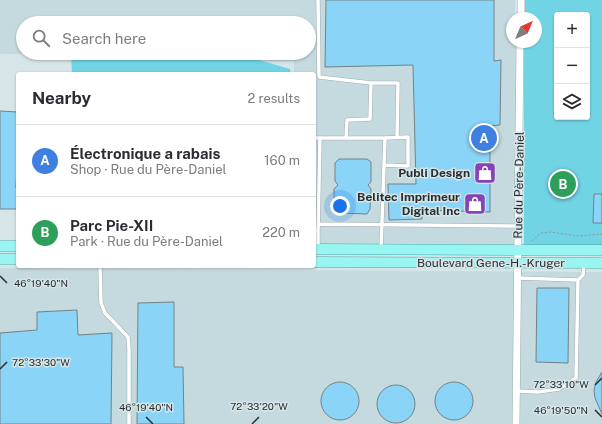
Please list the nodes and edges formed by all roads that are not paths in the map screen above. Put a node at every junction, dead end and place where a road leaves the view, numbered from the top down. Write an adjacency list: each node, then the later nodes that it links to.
1 (318, 0): 5 (lane)
2 (521, 0): 3 (street)
3 (521, 12)
4 (520, 48): 14 (street, Rue du Père-Daniel)
5 (371, 83): 6 (lane); 9 (lane)
6 (397, 137): 10 (lane); 11 (lane)
7 (316, 138): 8 (lane)
8 (320, 138): 9 (lane); 12 (lane)
9 (346, 138): 10 (lane)
10 (385, 138): 11 (lane)
11 (384, 165): 13 (lane)
12 (318, 224): 13 (lane); 15 (lane)
13 (382, 225): 14 (lane); 19 (lane)
14 (518, 226): 20 (street, Rue du Père-Daniel)
15 (316, 231): 18 (lane)
16 (0, 246): 17 (main road)
17 (16, 246)
18 (316, 249): 19 (main road, Boulevard Gene-H.-Kruger)
19 (381, 249): 20 (main road, Boulevard Gene-H.-Kruger); 25 (street)
20 (518, 250): 21 (main road, Boulevard Gene-H.-Kruger); 26 (street, Rue du Père-Daniel)
21 (602, 250)
22 (0, 259): 23 (main road)
23 (16, 259)
24 (316, 262): 25 (main road, Boulevard Gene-H.-Kruger)
25 (381, 263): 26 (main road, Boulevard Gene-H.-Kruger)
26 (518, 263): 27 (main road, Boulevard Gene-H.-Kruger); 30 (street, Rue du Père-Daniel)
27 (584, 263): 28 (main road, Boulevard Gene-H.-Kruger); 31 (lane)
28 (602, 263)
29 (100, 268): 33 (lane)
30 (518, 278): 31 (lane); 32 (street, Rue du Père-Daniel)
31 (578, 280): 32 (lane)
32 (516, 391): 34 (street, Rue du Père-Daniel)
33 (129, 424)
34 (516, 424)

